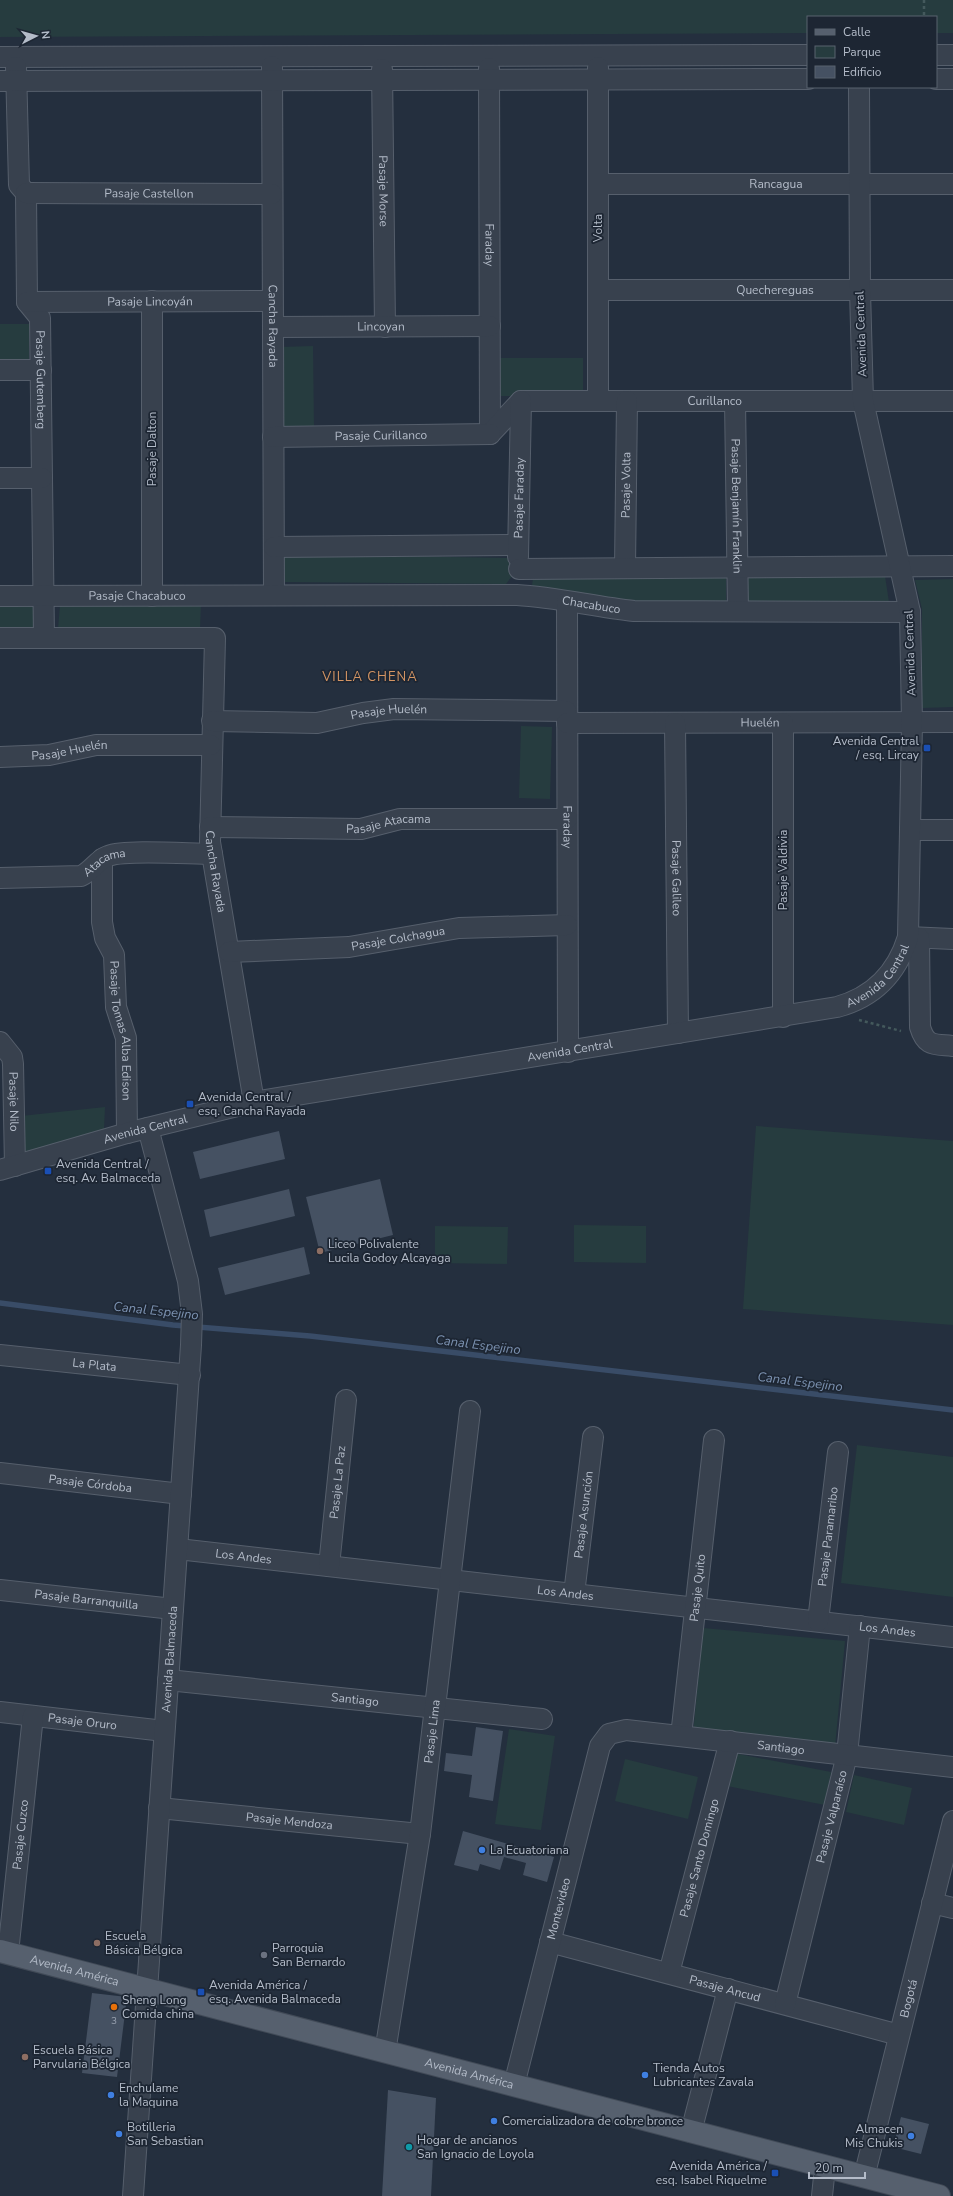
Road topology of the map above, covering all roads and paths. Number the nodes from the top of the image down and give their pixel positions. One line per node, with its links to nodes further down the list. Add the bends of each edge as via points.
1 (924, 0): 2 (path)
2 (924, 16)
3 (807, 55): 9 (street)
4 (937, 55): 5 (street)
5 (953, 55)
6 (272, 56): 7 (street); 10 (street); 14 (street, Cancha Rayada)
7 (382, 56): 8 (street); 16 (street, Pasaje Morse)
8 (489, 56): 9 (street); 17 (street, Faraday)
9 (598, 56): 18 (street, Volta)
10 (8, 57): 15 (street)
11 (953, 78): 13 (street)
12 (807, 79): 18 (street)
13 (937, 79)
14 (272, 80): 15 (street); 16 (street); 24 (street, Cancha Rayada)
15 (8, 81): 23 (street, via 19,186)
16 (382, 81): 17 (street); 32 (street, Pasaje Morse)
17 (489, 81): 18 (street); 31 (street, Faraday)
18 (598, 81): 21 (street, Volta)
19 (858, 88): 20 (street, Avenida Central)
20 (859, 183): 21 (street, Rancagua); 22 (street, Rancagua); 26 (street, Avenida Central)
21 (598, 184): 25 (street, Volta)
22 (953, 184)
23 (26, 193): 24 (street, Pasaje Castellon); 30 (street)
24 (272, 194): 29 (street, Cancha Rayada)
25 (598, 290): 26 (street, Quechereguas); 37 (street, Volta)
26 (860, 290): 27 (street, Quechereguas); 40 (street, Avenida Central)
27 (953, 290)
28 (152, 301): 29 (street, Pasaje Lincoyán); 30 (street, Pasaje Lincoyán); 57 (street, Pasaje Dalton)
29 (272, 301): 33 (street, Cancha Rayada)
30 (27, 302): 35 (street, Pasaje Gutemberg, via 40,318)
31 (490, 326): 32 (street, Lincoyan); 42 (street, Faraday)
32 (385, 327): 33 (street, Lincoyan)
33 (272, 328): 43 (street, Cancha Rayada)
34 (0, 370): 35 (street)
35 (41, 370): 45 (street, Pasaje Gutemberg)
36 (521, 401): 37 (street, Curillanco); 42 (street); 46 (street, Pasaje Faraday)
37 (598, 401): 38 (street, Curillanco)
38 (627, 401): 39 (street, Curillanco); 50 (street, Pasaje Volta)
39 (735, 401): 40 (street, Curillanco); 51 (street, Pasaje Benjamín Franklin)
40 (863, 401): 41 (street, Curillanco); 49 (street, Avenida Central)
41 (953, 401)
42 (490, 434): 43 (street, Pasaje Curillanco)
43 (273, 437): 47 (street, Cancha Rayada)
44 (0, 478): 45 (street)
45 (42, 478): 56 (street, Pasaje Gutemberg)
46 (517, 545): 47 (street); 52 (street, Pasaje Faraday)
47 (274, 547): 53 (street, Cancha Rayada)
48 (953, 566): 49 (street)
49 (901, 567): 51 (street); 60 (street, Avenida Central)
50 (625, 568): 51 (street); 52 (street)
51 (737, 568): 59 (street, Pasaje Benjamín Franklin)
52 (519, 569): 54 (street, Pasaje Faraday)
53 (274, 595): 54 (street, Chacabuco); 57 (street, Pasaje Chacabuco)
54 (518, 595): 58 (street, Chacabuco, via 548,597)
55 (0, 596): 56 (street, Pasaje Chacabuco)
56 (43, 596): 57 (street, Pasaje Chacabuco); 62 (street, Pasaje Gutemberg)
57 (152, 596)
58 (567, 602): 59 (street, Chacabuco, via 634,611); 63 (street, Faraday)
59 (738, 612): 60 (street, Chacabuco)
60 (910, 612): 66 (street, Avenida Central)
61 (0, 638): 62 (street)
62 (44, 638): 64 (street, Cancha Rayada, via 215,638)
63 (566, 717): 64 (street, Pasaje Huelén, via 394,709 317,723); 68 (street, Huelén); 71 (street, Faraday)
64 (212, 721): 69 (street, Cancha Rayada)
65 (783, 722): 66 (street, Huelén); 68 (street, Huelén); 82 (street, Pasaje Valdivia)
66 (912, 722): 67 (street, Huelén); 73 (street, Avenida Central)
67 (953, 722)
68 (675, 723): 84 (street, Pasaje Galileo)
69 (212, 745): 70 (street, Pasaje Huelén, via 96,745 49,755); 72 (street, Cancha Rayada)
70 (0, 757)
71 (567, 819): 72 (street, Pasaje Atacama, via 400,819 361,829); 78 (street, Faraday)
72 (210, 827): 75 (street, Cancha Rayada)
73 (910, 830): 74 (street); 79 (street, Avenida Central)
74 (953, 830)
75 (212, 854): 76 (street, Atacama, via 121,853); 81 (street, Cancha Rayada)
76 (102, 859): 77 (street, Atacama, via 88,873 81,876); 91 (street, Pasaje Tomas Alba Edison, via 102,922 114,955 116,1007 126,1038)
77 (0, 878)
78 (567, 925): 81 (street, Pasaje Colchagua, via 459,928 349,947); 88 (street, Faraday)
79 (913, 937): 80 (street); 82 (street, Avenida Central, via 893,971 866,996 837,1007); 85 (street)
80 (953, 939)
81 (229, 952): 89 (street, Cancha Rayada)
82 (783, 1017): 84 (street, Avenida Central)
83 (855, 1019): 85 (path)
84 (678, 1033): 88 (street, Avenida Central)
85 (923, 1037): 86 (street, via 927,1042)
86 (953, 1046)
87 (3, 1049): 92 (street, Pasaje Nilo, via 12,1057 13,1064)
88 (568, 1052): 89 (street, Avenida Central)
89 (254, 1102): 90 (street, Avenida Central)
90 (148, 1128): 91 (street, Avenida Central); 94 (street, Avenida Balmaceda, via 188,1281 192,1314)
91 (127, 1133): 92 (street, Avenida Central)
92 (7, 1168)
93 (0, 1355): 94 (street, La Plata)
94 (190, 1375): 101 (street, Avenida Balmaceda)
95 (346, 1400): 103 (street, Pasaje La Paz)
96 (470, 1411): 104 (street, Pasaje Lima)
97 (593, 1436): 106 (street, Pasaje Asunción)
98 (714, 1440): 107 (street, Pasaje Quito)
99 (838, 1452): 109 (street, Pasaje Paramaribo)
100 (0, 1473): 101 (street, Pasaje Córdoba)
101 (182, 1494): 102 (street, Avenida Balmaceda)
102 (178, 1549): 103 (street, Los Andes); 108 (street, Avenida Balmaceda)
103 (329, 1566): 104 (street, Los Andes)
104 (450, 1580): 106 (street, Los Andes); 113 (street, Pasaje Lima)
105 (0, 1590): 108 (street, Pasaje Barranquilla)
106 (574, 1594): 107 (street, Los Andes)
107 (696, 1608): 109 (street, Los Andes); 119 (street, Pasaje Quito)
108 (173, 1609): 112 (street, Avenida Balmaceda)
109 (818, 1621): 110 (street, Los Andes)
110 (860, 1626): 111 (street, Los Andes); 121 (street, Pasaje Valparaíso)
111 (953, 1636)
112 (168, 1680): 113 (street, Santiago); 117 (street, Avenida Balmaceda)
113 (435, 1708): 116 (street, Santiago); 125 (street, Pasaje Lima)
114 (0, 1712): 115 (street, Pasaje Oruro)
115 (33, 1716): 117 (street, Pasaje Oruro); 129 (street, Pasaje Cuzco)
116 (542, 1718)
117 (164, 1731): 123 (street, Avenida Balmaceda)
118 (609, 1734): 119 (street, Santiago, via 626,1730); 128 (street, Montevideo, via 600,1746)
119 (682, 1736): 120 (street, Santiago)
120 (730, 1742): 121 (street, Santiago); 130 (street, Pasaje Santo Domingo)
121 (847, 1755): 122 (street, Santiago); 133 (street, Pasaje Valparaíso)
122 (953, 1767)
123 (159, 1808): 125 (street, Pasaje Mendoza); 132 (street, Avenida Balmaceda)
124 (953, 1821): 126 (street, Bogotá)
125 (420, 1834): 135 (street, Pasaje Lima)
126 (932, 1903): 127 (street); 134 (street, Bogotá)
127 (953, 1908)
128 (550, 1942): 130 (street, Pasaje Ancud); 136 (street, Montevideo)
129 (4, 1952): 132 (main road, Avenida América)
130 (669, 1974): 131 (street, Pasaje Ancud)
131 (728, 1989): 133 (street, Pasaje Ancud); 137 (street)
132 (147, 1990): 135 (main road, Avenida América); 140 (street, Avenida Balmaceda)
133 (785, 2004): 134 (street, Pasaje Ancud)
134 (899, 2035): 139 (street, Bogotá)
135 (385, 2052): 136 (main road, Avenida América)
136 (514, 2085): 137 (main road, Avenida América)
137 (692, 2132): 138 (main road, Avenida América)
138 (825, 2166): 139 (main road, Avenida América); 141 (street)
139 (864, 2177): 142 (main road, Avenida América)
140 (133, 2196)
141 (822, 2196)
142 (938, 2196)

